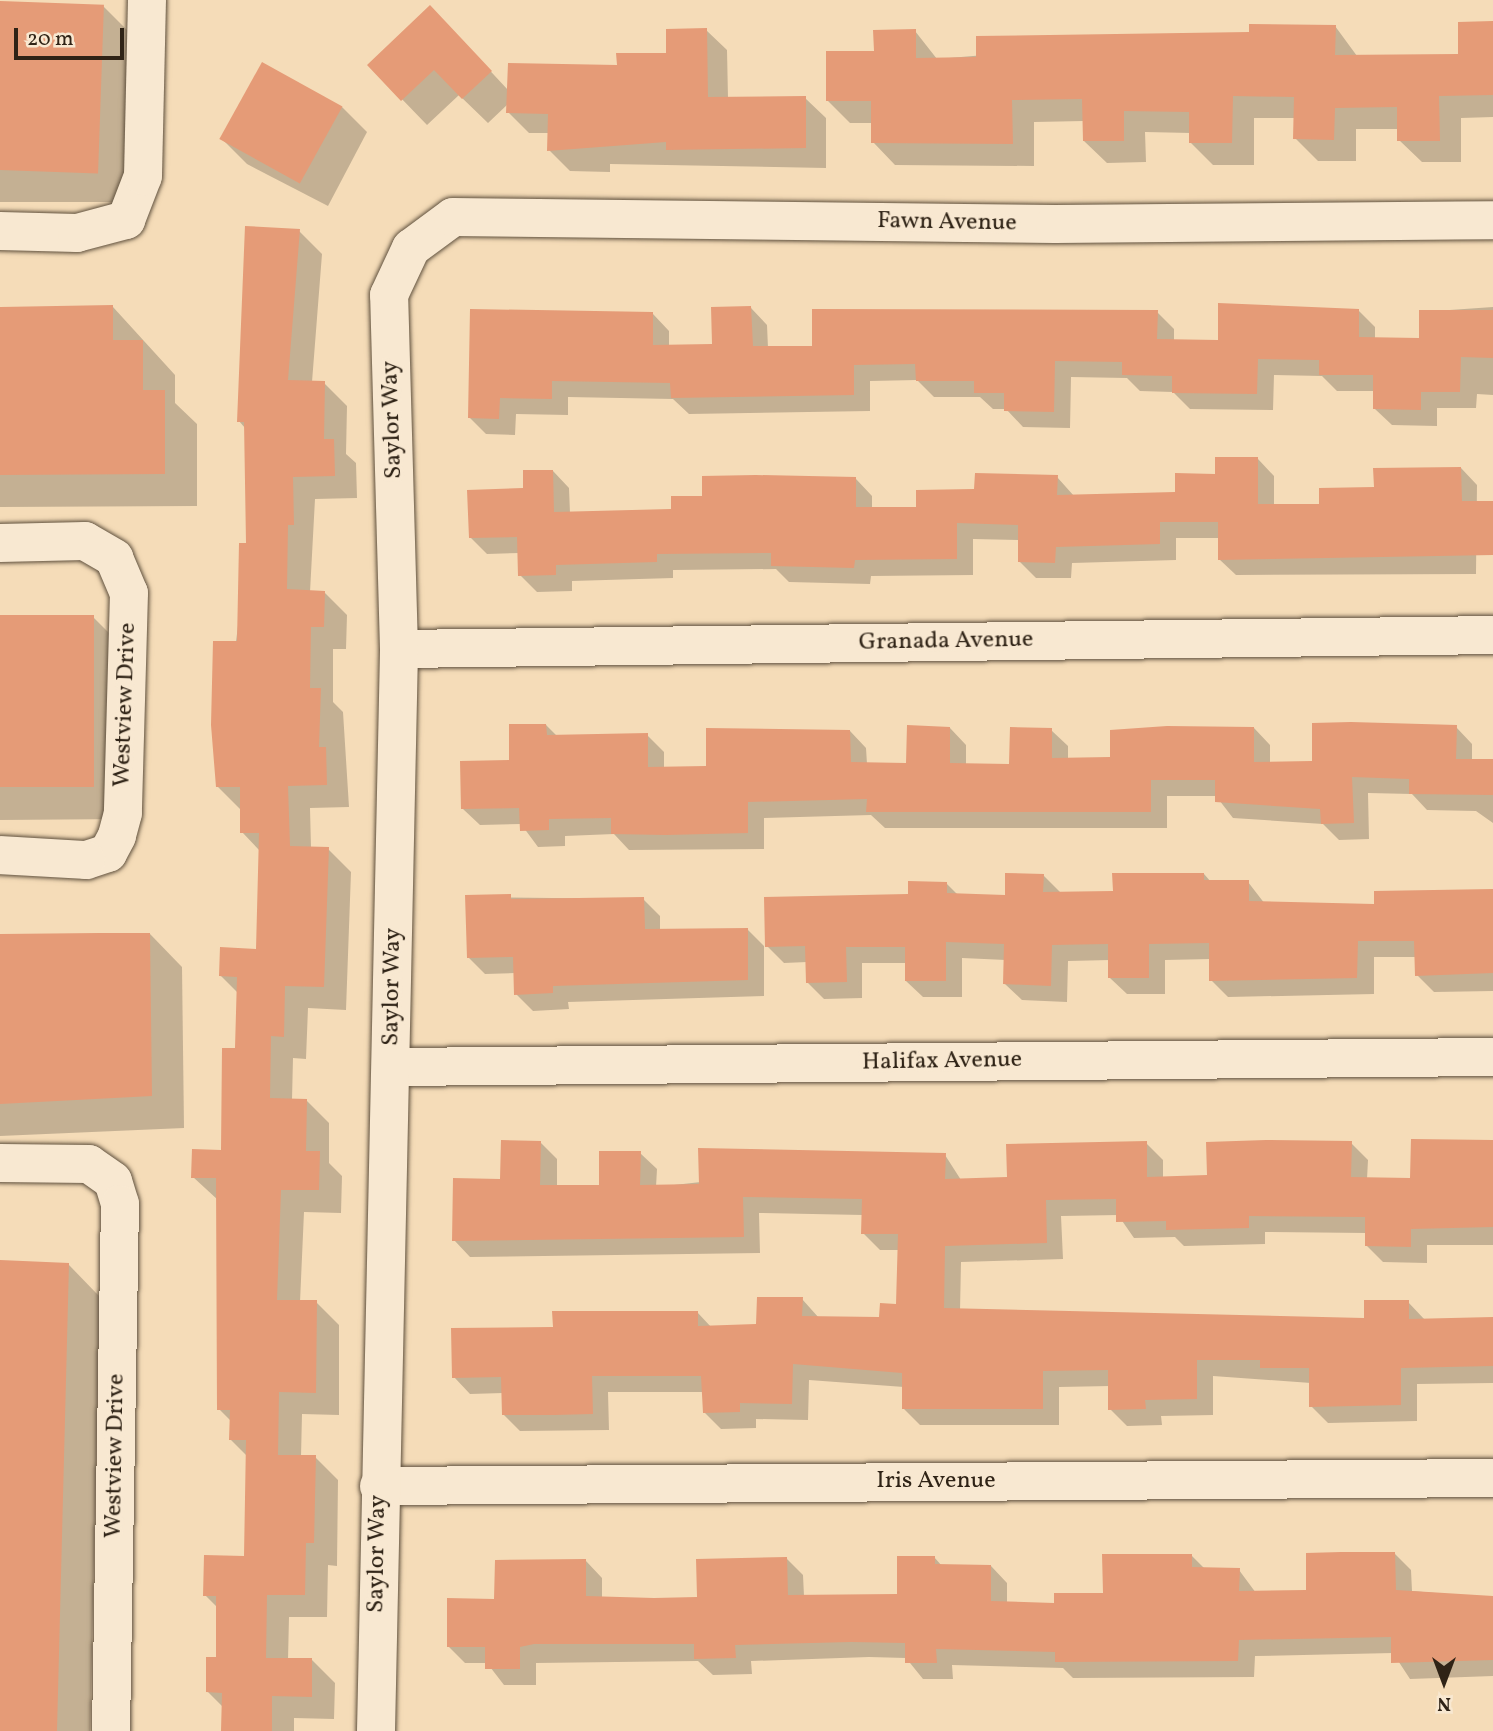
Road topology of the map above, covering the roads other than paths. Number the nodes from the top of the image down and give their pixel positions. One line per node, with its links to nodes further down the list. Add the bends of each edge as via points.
1 (147, 0): 3 (street, via 144,176 126,220 77,233)
2 (1493, 220): 4 (street, Fawn Avenue, via 1055,224 453,217)
3 (0, 231)
4 (411, 248): 7 (street, Saylor Way, via 389,295)
5 (0, 543): 8 (street, Westview Drive, via 85,541 114,558 129,593 123,813 108,853 86,860)
6 (1493, 635): 7 (street, Granada Avenue)
7 (399, 649): 10 (street, Saylor Way)
8 (0, 855)
9 (1493, 1057): 10 (street, Halifax Avenue)
10 (392, 1067): 13 (street, Saylor Way)
11 (0, 1163): 14 (street, Westview Drive, via 89,1164 113,1181 120,1204)
12 (1493, 1478): 13 (street, Iris Avenue)
13 (379, 1486): 15 (street, Saylor Way)
14 (111, 1731)
15 (376, 1731)

